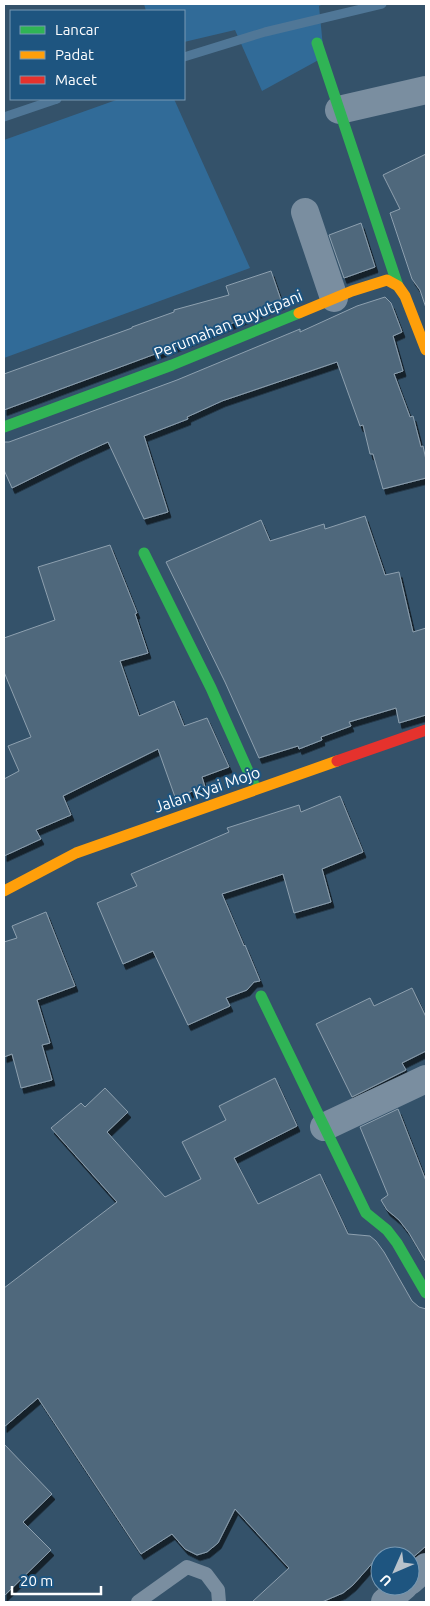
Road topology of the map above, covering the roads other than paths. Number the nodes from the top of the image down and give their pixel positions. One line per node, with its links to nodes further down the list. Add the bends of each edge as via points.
1 (317, 43): 3 (street)
2 (426, 90): 3 (street)
3 (339, 110): 5 (street)
4 (305, 212): 6 (street)
5 (398, 286): 6 (street, Perumahan Buyutpani, via 387,280); 7 (street)
6 (334, 298): 8 (street, Perumahan Buyutpani, via 172,365)
7 (426, 350)
8 (4, 427)
9 (144, 553): 11 (street, via 211,688)
10 (426, 730): 11 (street, Jalan Kyai Mojo)
11 (256, 790): 12 (street, Jalan Kyai Mojo, via 76,853)
12 (4, 891)
13 (261, 996): 15 (street)
14 (426, 1079): 15 (street)
15 (324, 1127): 16 (street, via 366,1213 387,1230)
16 (426, 1292)
17 (138, 1602): 18 (lane, via 187,1567 206,1574 218,1590)
18 (220, 1602)

